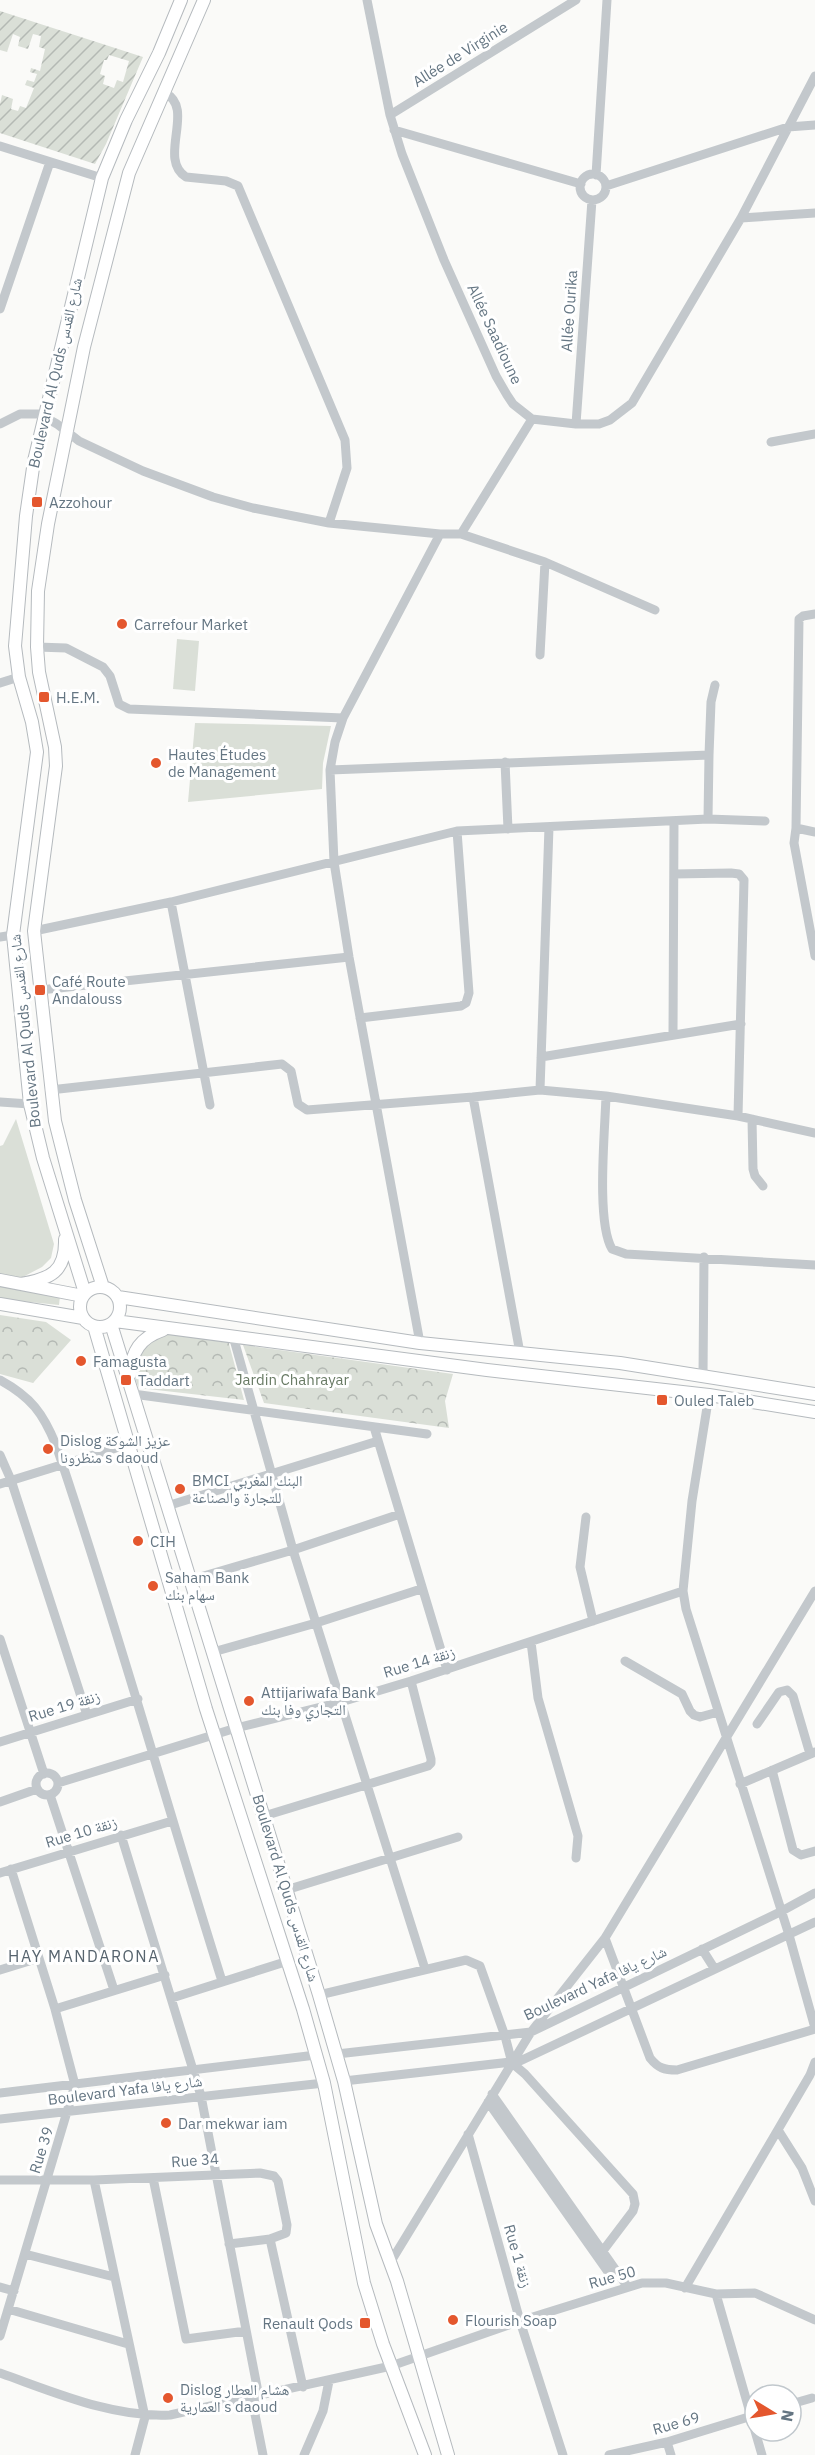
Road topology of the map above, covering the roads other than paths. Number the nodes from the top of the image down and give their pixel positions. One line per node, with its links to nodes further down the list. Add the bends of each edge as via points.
1 (181, 0): 15 (main road, Boulevard Al Quds شارع القدس)
2 (204, 0): 7 (main road, Boulevard Al Quds شارع القدس)
3 (367, 0): 8 (street, Allée Saadioune)
4 (576, 0): 8 (street, Allée de Virginie)
5 (607, 0): 14 (street)
6 (815, 76): 10 (street)
7 (165, 93): 27 (main road, Boulevard Al Quds شارع القدس, via 129,173 84,347); 30 (street, via 177,106 175,158 180,171 191,178 238,186 345,440 347,468)
8 (390, 115): 11 (street, Allée Saadioune)
9 (815, 124): 10 (street)
10 (788, 127): 17 (street); 20 (street)
11 (394, 130): 16 (street); 24 (street, Allée Saadioune, via 422,208 496,376 513,404)
12 (0, 146): 13 (street)
13 (50, 162): 15 (street); 21 (street)
14 (596, 175): 16 (street, via 586,177); 17 (street)
15 (102, 178): 23 (main road, Boulevard Al Quds شارع القدس)
16 (581, 184): 18 (street, via 584,196)
17 (606, 186): 18 (street, via 603,196)
18 (592, 200): 26 (street, Allée Ourika)
19 (815, 213): 20 (street)
20 (741, 218): 26 (street, via 632,403 610,420)
21 (5, 278): 22 (street)
22 (1, 303)
23 (43, 416): 25 (street, via 20,414); 27 (street); 38 (main road, Boulevard Al Quds شارع القدس, via 19,585 15,646)
24 (532, 419): 26 (street); 32 (street)
25 (0, 424)
26 (576, 424)
27 (67, 432): 30 (street, via 114,458 202,493); 36 (main road, Boulevard Al Quds شارع القدس, via 38,591)
28 (815, 434): 29 (street)
29 (771, 442)
30 (329, 523): 31 (street)
31 (440, 534): 32 (street); 41 (street)
32 (461, 534): 33 (street)
33 (545, 562): 34 (street); 37 (street)
34 (655, 610)
35 (815, 614): 49 (street, via 799,619)
36 (37, 647): 41 (street, via 66,648 102,667 110,675 119,704 129,709); 56 (main road, Boulevard Al Quds شارع القدس, via 56,766)
37 (540, 655)
38 (19, 678): 39 (street); 57 (main road, Boulevard Al Quds شارع القدس, via 37,752)
39 (0, 683)
40 (715, 686): 42 (street)
41 (343, 718): 44 (street)
42 (710, 755): 43 (street); 45 (street)
43 (504, 762): 44 (street); 50 (street)
44 (330, 770): 53 (street)
45 (708, 819): 46 (street); 47 (street)
46 (765, 821)
47 (674, 822): 48 (street); 54 (street)
48 (549, 827): 50 (street); 66 (street)
49 (796, 828): 52 (street); 59 (street, via 794,843)
50 (508, 829): 51 (street)
51 (457, 831): 53 (street); 63 (street, via 468,999 461,1006)
52 (815, 832)
53 (334, 862): 55 (street); 60 (street)
54 (674, 874): 64 (street, via 731,873 744,880); 65 (street)
55 (171, 902): 56 (street); 61 (street)
56 (34, 931): 62 (main road, Boulevard Al Quds شارع القدس)
57 (14, 935): 58 (street); 73 (main road, Boulevard Al Quds شارع القدس)
58 (0, 937)
59 (815, 956)
60 (349, 957): 61 (street); 63 (street)
61 (185, 974): 62 (street); 67 (street)
62 (40, 990): 68 (main road, Boulevard Al Quds شارع القدس)
63 (360, 1018): 74 (street)
64 (741, 1024): 65 (street); 76 (street)
65 (673, 1035): 66 (street)
66 (541, 1057): 69 (street)
67 (204, 1072): 68 (street); 74 (street, via 282,1065 291,1071 298,1104 303,1109); 75 (street)
68 (50, 1090): 85 (main road, Boulevard Al Quds شارع القدس, via 63,1156)
69 (540, 1090): 70 (street); 71 (street)
70 (606, 1096): 76 (street); 81 (street, via 604,1228 612,1249 626,1254)
71 (473, 1097): 74 (street); 95 (street)
72 (0, 1102): 73 (street)
73 (30, 1104): 80 (main road, Boulevard Al Quds شارع القدس)
74 (376, 1104): 94 (street)
75 (210, 1105)
76 (738, 1116): 77 (street)
77 (752, 1119): 78 (street); 79 (street, via 753,1169)
78 (815, 1133)
79 (762, 1186)
80 (64, 1223): 84 (main road, via 65,1252 57,1270 40,1281); 86 (main road, Boulevard Al Quds شارع القدس)
81 (704, 1257): 82 (street); 96 (street)
82 (815, 1264)
83 (0, 1280): 84 (main road)
84 (21, 1284): 86 (main road)
85 (103, 1287): 86 (main road); 87 (main road)
86 (84, 1294): 89 (main road, via 80,1307)
87 (118, 1297): 90 (main road, via 120,1307); 94 (main road)
88 (0, 1304): 89 (main road)
89 (83, 1318): 91 (main road)
90 (113, 1322): 91 (main road, via 105,1327); 92 (main road); 97 (main road, Boulevard Al Quds شارع القدس)
91 (94, 1326): 107 (main road, Boulevard Al Quds شارع القدس)
92 (167, 1328): 93 (main road); 97 (main road, via 140,1342 133,1354)
93 (233, 1336): 101 (main road); 102 (street)
94 (420, 1344): 95 (main road)
95 (520, 1353): 96 (main road)
96 (703, 1375): 100 (main road)
97 (129, 1378): 99 (main road, Boulevard Al Quds شارع القدس)
98 (0, 1380): 109 (street, via 39,1410)
99 (134, 1394): 102 (street); 113 (main road, Boulevard Al Quds شارع القدس)
100 (815, 1394)
101 (709, 1395): 103 (main road); 119 (street)
102 (255, 1409): 104 (street); 110 (street)
103 (815, 1412)
104 (374, 1427): 105 (street); 106 (street)
105 (427, 1434)
106 (378, 1441): 110 (street); 114 (street)
107 (129, 1444): 109 (street); 136 (main road, Boulevard Al Quds شارع القدس)
108 (0, 1455): 111 (street)
109 (63, 1464): 111 (street); 129 (street)
110 (273, 1475): 113 (street); 116 (street)
111 (11, 1480): 112 (street); 132 (street)
112 (0, 1484)
113 (167, 1506): 117 (main road, Boulevard Al Quds شارع القدس)
114 (400, 1514): 116 (street); 118 (street)
115 (586, 1517): 121 (street, via 580,1567)
116 (293, 1550): 117 (street); 122 (street)
117 (190, 1580): 125 (main road, Boulevard Al Quds شارع القدس)
118 (421, 1589): 122 (street); 127 (street)
119 (683, 1591): 121 (street, Rue 14 زنقة); 131 (street)
120 (815, 1591): 137 (street)
121 (593, 1621): 124 (street, Rue 14 زنقة)
122 (316, 1623): 125 (street); 130 (street)
123 (0, 1639): 135 (street)
124 (531, 1642): 127 (street, Rue 14 زنقة); 155 (street, via 538,1698 578,1836)
125 (213, 1652): 134 (main road, Boulevard Al Quds شارع القدس)
126 (625, 1661): 131 (street, via 682,1695 694,1715)
127 (447, 1670): 128 (street, Rue 14 زنقة)
128 (411, 1681): 130 (street, Rue 14 زنقة); 145 (street, via 431,1763)
129 (138, 1700): 132 (street, Rue 19 زنقة); 140 (street)
130 (341, 1702): 134 (street, Rue 14 زنقة); 145 (street)
131 (718, 1712): 137 (street)
132 (87, 1715): 135 (street, Rue 19 زنقة)
133 (757, 1724): 139 (street, via 778,1692 787,1690 793,1696)
134 (236, 1728): 136 (street, Rue 14 زنقة); 149 (main road, Boulevard Al Quds شارع القدس)
135 (29, 1733): 138 (street, Rue 19 زنقة); 142 (street)
136 (215, 1734): 140 (street, Rue 14 زنقة); 167 (main road, Boulevard Al Quds شارع القدس)
137 (726, 1738): 144 (street); 164 (street)
138 (0, 1742)
139 (812, 1753): 141 (street)
140 (152, 1754): 143 (street, Rue 14 زنقة); 150 (street)
141 (772, 1770): 144 (street); 154 (street, via 793,1850 801,1855)
142 (44, 1774): 143 (street, via 53,1775); 146 (street, via 37,1780)
143 (58, 1783): 147 (street)
144 (740, 1784): 161 (street)
145 (366, 1785): 149 (street); 156 (street)
146 (37, 1789): 147 (street, via 44,1795); 148 (street)
147 (50, 1794): 153 (street)
148 (0, 1802)
149 (264, 1816): 159 (main road, Boulevard Al Quds شارع القدس)
150 (172, 1821): 151 (street, Rue 10 زنقة); 172 (street)
151 (121, 1835): 153 (street, Rue 10 زنقة); 171 (street)
152 (458, 1837): 156 (street)
153 (67, 1851): 157 (street, Rue 10 زنقة); 174 (street)
154 (815, 1851)
155 (576, 1858)
156 (391, 1859): 159 (street); 169 (street)
157 (11, 1869): 158 (street, Rue 10 زنقة); 166 (street, Rue 39)
158 (0, 1873)
159 (286, 1890): 175 (main road, Boulevard Al Quds شارع القدس)
160 (815, 1894): 161 (street, Boulevard Yafa شارع يافا)
161 (780, 1912): 163 (street); 165 (street, Boulevard Yafa شارع يافا)
162 (815, 1922): 163 (street)
163 (789, 1935): 168 (street); 179 (street)
164 (605, 1938): 173 (street); 180 (street)
165 (702, 1949): 168 (street); 173 (street, Boulevard Yafa شارع يافا)
166 (39, 1958): 170 (street); 177 (street, Rue 39)
167 (288, 1961): 172 (street); 183 (main road, Boulevard Al Quds شارع القدس)
168 (714, 1968): 178 (street)
169 (425, 1969): 175 (street); 181 (street, via 466,1960 480,1966)
170 (0, 1970)
171 (165, 1975): 174 (street); 176 (street)
172 (222, 1981): 176 (street)
173 (624, 1987): 178 (street); 180 (street, Boulevard Yafa شارع يافا)
174 (114, 1990): 177 (street)
175 (320, 1995): 182 (main road, Boulevard Al Quds شارع القدس)
176 (172, 1998): 186 (street)
177 (55, 2009): 189 (street, Rue 39)
178 (632, 2009): 179 (street, via 650,2058 664,2070 677,2070); 185 (street, via 533,2057)
179 (815, 2029)
180 (531, 2032): 181 (street, Boulevard Yafa شارع يافا); 185 (street)
181 (505, 2036): 182 (street, Boulevard Yafa شارع يافا); 185 (street)
182 (337, 2054): 187 (main road, Boulevard Al Quds شارع القدس)
183 (316, 2055): 186 (street, Boulevard Yafa شارع يافا); 188 (main road, Boulevard Al Quds شارع القدس)
184 (815, 2062): 195 (street)
185 (512, 2063): 187 (street); 192 (street); 205 (street, via 633,2194 633,2211)
186 (194, 2071): 189 (street, Boulevard Yafa شارع يافا); 191 (street)
187 (344, 2081): 207 (main road, Boulevard Al Quds شارع القدس, via 376,2224)
188 (324, 2083): 191 (street, Boulevard Yafa شارع يافا); 221 (main road, Boulevard Al Quds شارع القدس, via 364,2283)
189 (75, 2085): 190 (street, Boulevard Yafa شارع يافا); 193 (street, Rue 39)
190 (0, 2093)
191 (201, 2096): 193 (street, Boulevard Yafa شارع يافا); 197 (street)
192 (490, 2098): 196 (street); 205 (street); 210 (street)
193 (68, 2112): 194 (street, Boulevard Yafa شارع يافا); 201 (street, Rue 39)
194 (0, 2119)
195 (778, 2130): 202 (street, via 802,2168); 211 (street)
196 (468, 2134): 207 (street); 216 (street, Rue 1 زنقة)
197 (215, 2173): 198 (street, Rue 34); 203 (street, Rue 34, via 274,2176 287,2224 284,2235); 204 (street)
198 (153, 2178): 200 (street, Rue 34); 217 (street, via 186,2338)
199 (0, 2180): 201 (street, Rue 34)
200 (94, 2180): 201 (street, Rue 34); 208 (street)
201 (47, 2181): 206 (street, Rue 39)
202 (815, 2201)
203 (270, 2239): 204 (street); 225 (street)
204 (229, 2244): 217 (street)
205 (602, 2253): 210 (street)
206 (25, 2254): 208 (street); 212 (street, Rue 39)
207 (390, 2263): 220 (main road, Boulevard Al Quds شارع القدس)
208 (114, 2277): 219 (street)
209 (0, 2287): 212 (street)
210 (623, 2287): 211 (street, Rue 50, via 654,2282); 216 (street, Rue 50)
211 (685, 2288): 213 (street, Rue 50)
212 (14, 2291): 214 (street, Rue 39)
213 (716, 2294): 215 (street, Rue 50, via 755,2293); 224 (street)
214 (8, 2309): 218 (street, Rue 39); 219 (street)
215 (815, 2320)
216 (520, 2321): 220 (street, Rue 50); 237 (street, Rue 1 زنقة)
217 (246, 2331): 226 (street)
218 (0, 2336)
219 (128, 2344): 229 (street)
220 (419, 2356): 221 (street, Rue 50); 236 (main road, Boulevard Al Quds شارع القدس)
221 (391, 2367): 223 (street, Rue 50); 232 (main road, Boulevard Al Quds شارع القدس)
222 (0, 2373): 229 (street, Rue 50)
223 (329, 2381): 225 (street, Rue 50); 235 (street, via 323,2411)
224 (743, 2383)
225 (303, 2387): 226 (street, Rue 50)
226 (256, 2398): 229 (street, Rue 50); 234 (street)
227 (812, 2398): 228 (street)
228 (803, 2401)
229 (145, 2417): 233 (street)
230 (743, 2419): 231 (street, Rue 69)
231 (667, 2442): 238 (street, Rue 69); 239 (street)
232 (422, 2454)
233 (135, 2455)
234 (263, 2455)
235 (303, 2455)
236 (448, 2455)
237 (563, 2455)
238 (609, 2455)
239 (671, 2455)

